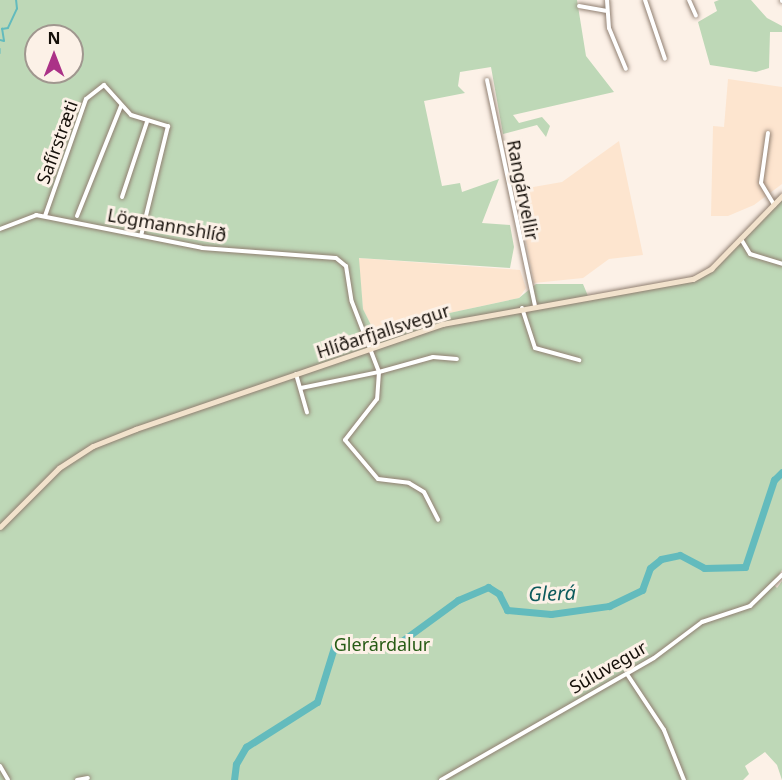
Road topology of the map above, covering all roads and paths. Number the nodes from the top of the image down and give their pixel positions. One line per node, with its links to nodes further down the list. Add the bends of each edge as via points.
1 (607, 0): 5 (street)
2 (645, 0): 7 (street)
3 (688, 0): 6 (street)
4 (579, 6): 5 (street)
5 (606, 11): 8 (street)
6 (696, 16)
7 (665, 59)
8 (626, 69)
9 (487, 80): 22 (street, Rangárvellir)
10 (121, 106): 11 (street); 16 (street, Safírstræti, via 104,85 86,99); 17 (street)
11 (147, 122): 14 (street); 19 (street, via 168,126 169,136 152,183)
12 (768, 133): 15 (street, via 761,183)
13 (782, 196): 15 (main road, Hlíðarfjallsvegur)
14 (122, 197)
15 (774, 205): 20 (main road, Hlíðarfjallsvegur)
16 (45, 216): 18 (street, Lögmannshlíð, via 22,217); 19 (street, Lögmannshlíð)
17 (77, 216)
18 (0, 229)
19 (141, 236): 24 (street, Lögmannshlíð, via 223,251 333,257 346,266 352,302)
20 (741, 239): 21 (street, via 750,254); 22 (main road, Hlíðarfjallsvegur, via 711,269 693,279)
21 (782, 264)
22 (535, 305): 23 (main road, Hlíðarfjallsvegur)
23 (522, 308): 24 (main road, Hlíðarfjallsvegur, via 442,324); 26 (street, via 535,348)
24 (371, 349): 27 (street); 28 (main road, Hlíðarfjallsvegur)
25 (457, 359): 27 (street, via 434,357)
26 (579, 360)
27 (379, 372): 29 (street); 31 (street, via 377,399 345,440 378,479 420,489)
28 (296, 374): 29 (street); 32 (main road, Hlíðarfjallsvegur, via 93,446 49,476)
29 (301, 388): 30 (street)
30 (307, 412)
31 (438, 520)
32 (0, 527)
33 (781, 578): 34 (street, Súluvegur, via 750,606 702,622)
34 (627, 674): 39 (street, Súluvegur); 40 (street, via 664,730)
35 (0, 766): 37 (street)
36 (88, 778): 38 (street)
37 (8, 780)
38 (77, 780)
39 (441, 780)
40 (684, 780)

